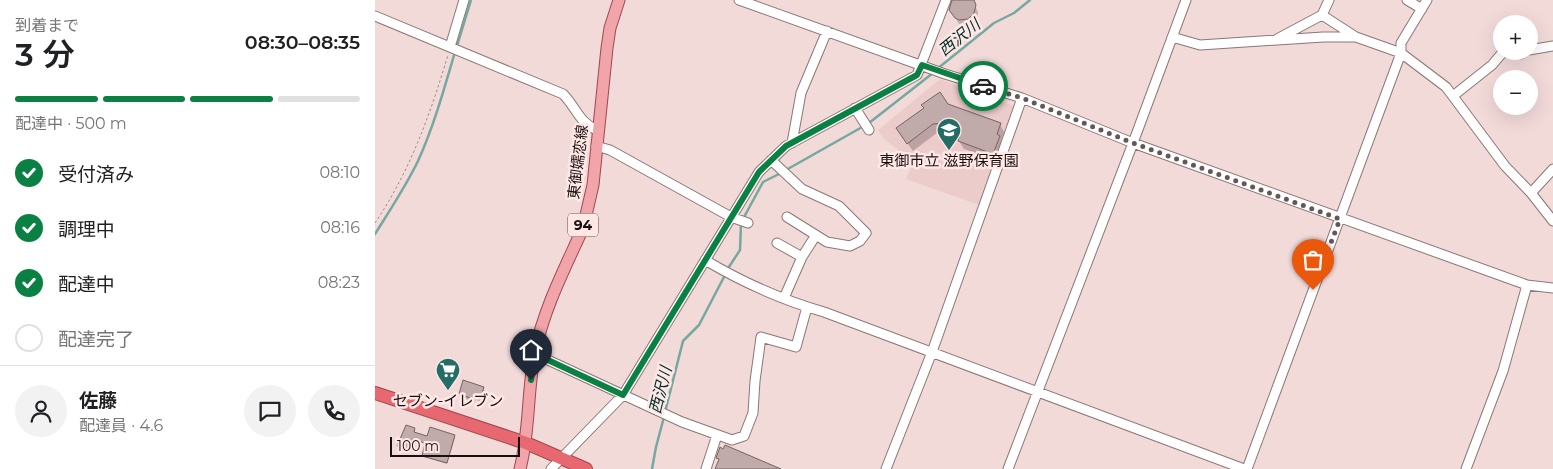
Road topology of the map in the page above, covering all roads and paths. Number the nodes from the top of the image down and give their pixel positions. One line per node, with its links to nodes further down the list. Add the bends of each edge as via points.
1 (464, 0): 17 (street)
2 (619, 0): 25 (main road, 東御嬬恋線 / 94, via 610,28)
3 (739, 0): 12 (street)
4 (946, 0): 21 (street)
5 (1186, 0): 13 (street)
6 (1329, 0): 10 (street)
7 (1407, 0): 9 (street)
8 (1427, 0): 9 (street)
9 (1422, 9): 19 (street, via 1401,42)
10 (1322, 15): 14 (street); 15 (street)
11 (375, 16): 17 (street)
12 (827, 31): 21 (street); 27 (street, via 801,93)
13 (1172, 37): 15 (street, via 1201,45); 28 (street)
14 (1356, 38): 15 (street); 19 (street)
15 (1276, 40)
16 (1553, 46): 18 (street)
17 (450, 47): 25 (street, via 563,94 581,120); 37 (path, via 423,134 405,175)
18 (1538, 49)
19 (1401, 53): 22 (street); 35 (street)
20 (1496, 60): 22 (street)
21 (925, 66): 23 (street); 24 (street, via 917,75)
22 (1453, 96): 32 (street, via 1505,166)
23 (1022, 98): 28 (street); 47 (street)
24 (855, 108): 26 (street); 27 (street)
25 (597, 130): 29 (main road, 東御嬬恋線 / 94)
26 (869, 130)
27 (792, 143): 30 (street)
28 (1133, 143): 35 (street); 49 (street)
29 (596, 146): 34 (street); 48 (main road, 東御嬬恋線 / 94, via 593,185 585,220 548,305)
30 (771, 160): 34 (street, via 759,172); 39 (street, via 802,189 839,206 867,233 850,246 827,242)
31 (1553, 169): 32 (street)
32 (1531, 193): 36 (street)
33 (787, 217): 39 (street)
34 (734, 218): 38 (street); 42 (street)
35 (1340, 219): 43 (street); 61 (street)
36 (1553, 221)
37 (375, 223)
38 (748, 223)
39 (816, 235): 41 (street)
40 (777, 243): 41 (street)
41 (802, 257): 45 (street)
42 (705, 260): 45 (street, via 731,276); 51 (street)
43 (1527, 285): 44 (street); 62 (street, via 1503,371)
44 (1553, 288)
45 (784, 298): 46 (street)
46 (807, 307): 47 (street); 52 (street, via 796,347 761,337 753,413 744,436 732,440)
47 (932, 352): 49 (street); 59 (street)
48 (535, 354): 51 (street); 53 (main road, 東御嬬恋線 / 94)
49 (1038, 392): 60 (street); 61 (street)
50 (375, 393): 53 (highway)
51 (623, 395): 52 (street); 54 (street)
52 (717, 435): 58 (street)
53 (526, 443): 54 (highway); 55 (main road, 東御嬬恋線 / 94)
54 (562, 457): 56 (street); 57 (highway)
55 (520, 469)
56 (551, 469)
57 (587, 469)
58 (706, 469)
59 (887, 469)
60 (1008, 469)
61 (1245, 469)
62 (1466, 469)

